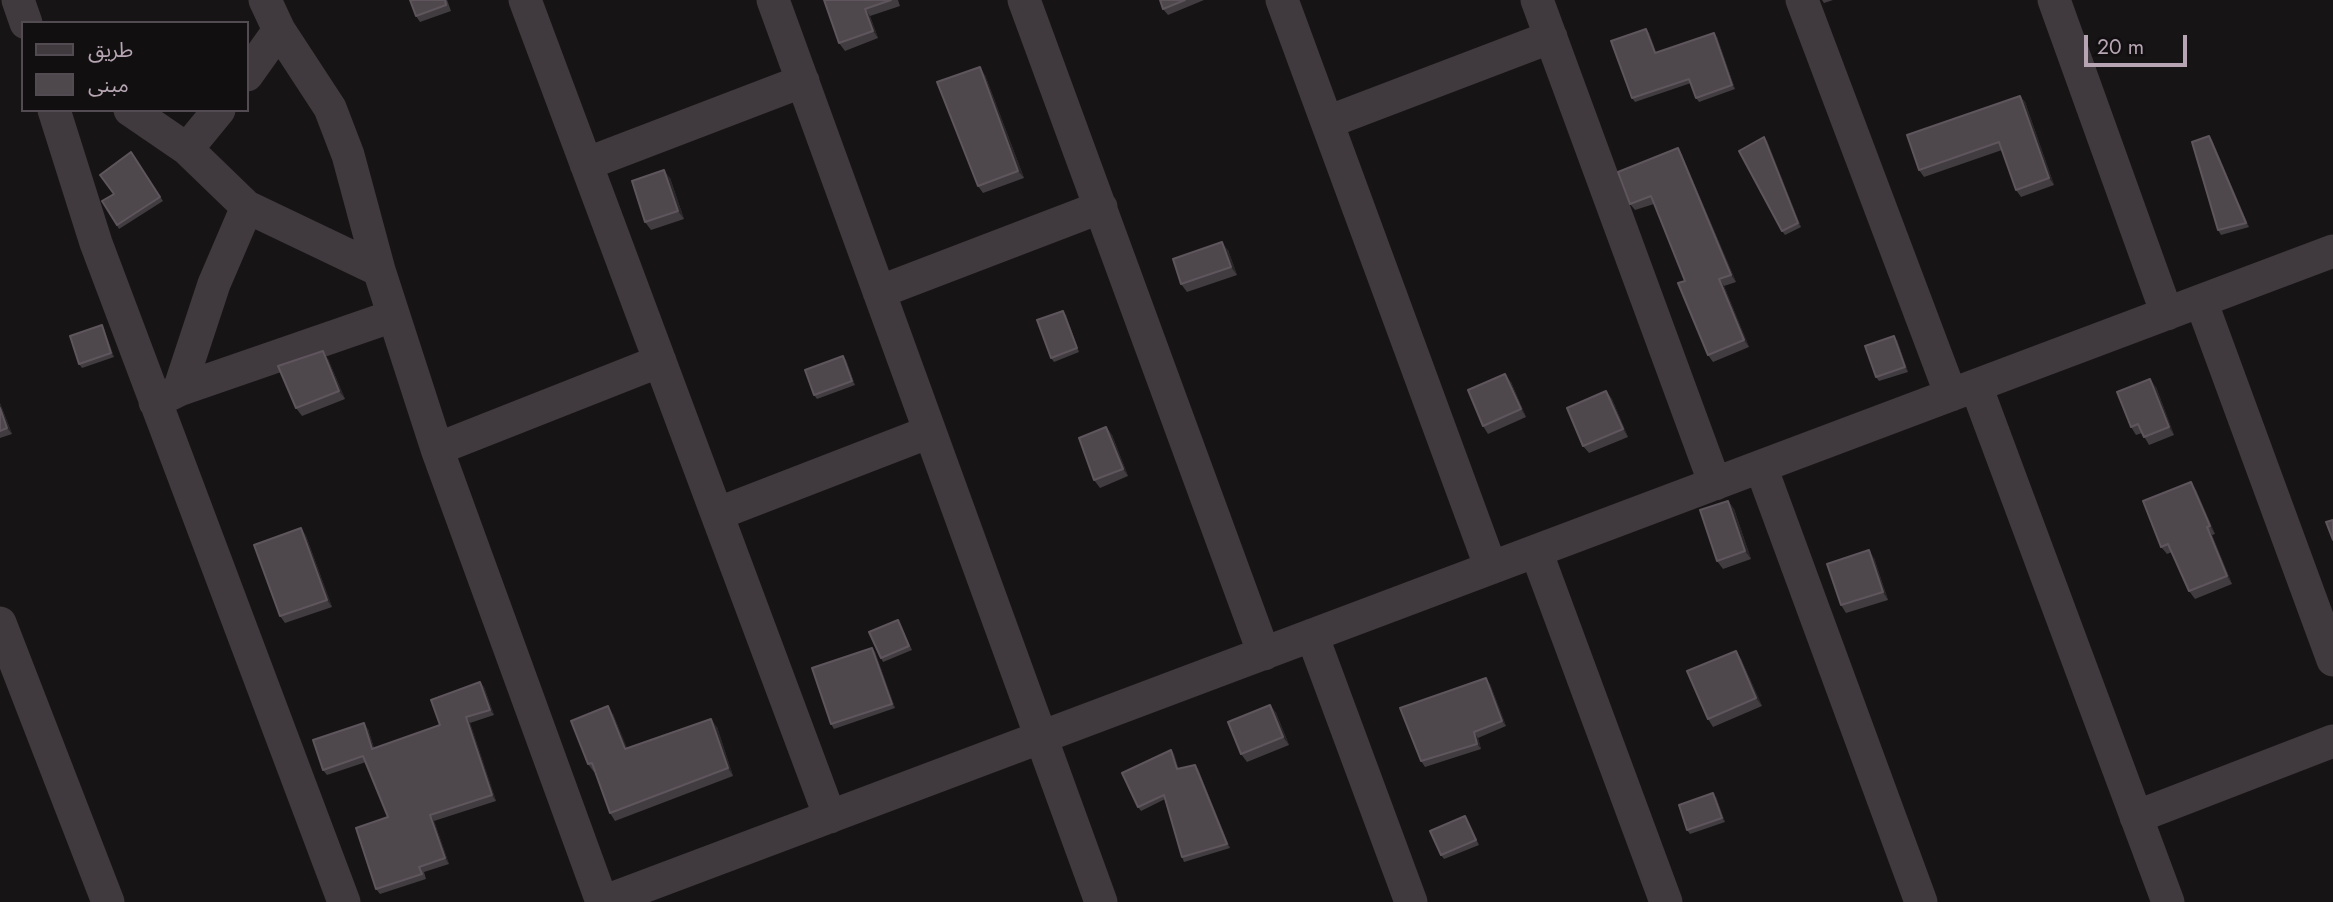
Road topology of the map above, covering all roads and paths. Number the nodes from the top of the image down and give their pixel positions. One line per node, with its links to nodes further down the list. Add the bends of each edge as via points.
1 (16, 0): 10 (street); 11 (street)
2 (265, 0): 12 (street)
3 (524, 0): 21 (street)
4 (774, 0): 15 (street)
5 (1024, 0): 23 (street)
6 (1282, 0): 19 (street)
7 (1537, 0): 13 (street)
8 (1802, 0): 31 (street)
9 (2054, 0): 28 (street)
10 (0, 5)
11 (25, 21)
12 (279, 30): 14 (street); 25 (street, via 330,108 348,155)
13 (1551, 37): 19 (street); 36 (street)
14 (248, 74)
15 (803, 81): 21 (street); 26 (street)
16 (55, 112): 32 (street, via 96,243)
17 (133, 112): 20 (street)
18 (217, 112): 20 (street)
19 (1328, 122): 39 (street)
20 (187, 149): 22 (street)
21 (586, 164): 30 (street)
22 (247, 207): 25 (street); 32 (street)
23 (1101, 207): 26 (street); 42 (street)
24 (2333, 251): 27 (street)
25 (379, 270): 29 (street)
26 (879, 292): 33 (street)
27 (2200, 301): 28 (street); 43 (street)
28 (2167, 313): 31 (street)
29 (393, 316): 32 (street); 34 (street)
30 (660, 361): 34 (street); 37 (street)
31 (1964, 390): 35 (street); 47 (street)
32 (167, 396): 50 (street)
33 (929, 432): 37 (street); 44 (street)
34 (437, 449): 51 (street)
35 (1760, 467): 36 (street); 48 (street)
36 (1715, 484): 38 (street)
37 (717, 514): 46 (street)
38 (1536, 551): 39 (street); 54 (street)
39 (1491, 568): 41 (street)
40 (0, 623): 49 (street)
41 (1312, 635): 42 (street); 53 (street)
42 (1264, 654): 44 (street)
43 (2333, 660)
44 (1040, 738): 46 (street); 52 (street)
45 (2333, 741): 47 (street)
46 (830, 817): 51 (street)
47 (2136, 817): 55 (street)
48 (1910, 899)
49 (108, 902)
50 (344, 902)
51 (602, 902)
52 (1101, 902)
53 (1410, 902)
54 (1666, 902)
55 (2168, 902)

